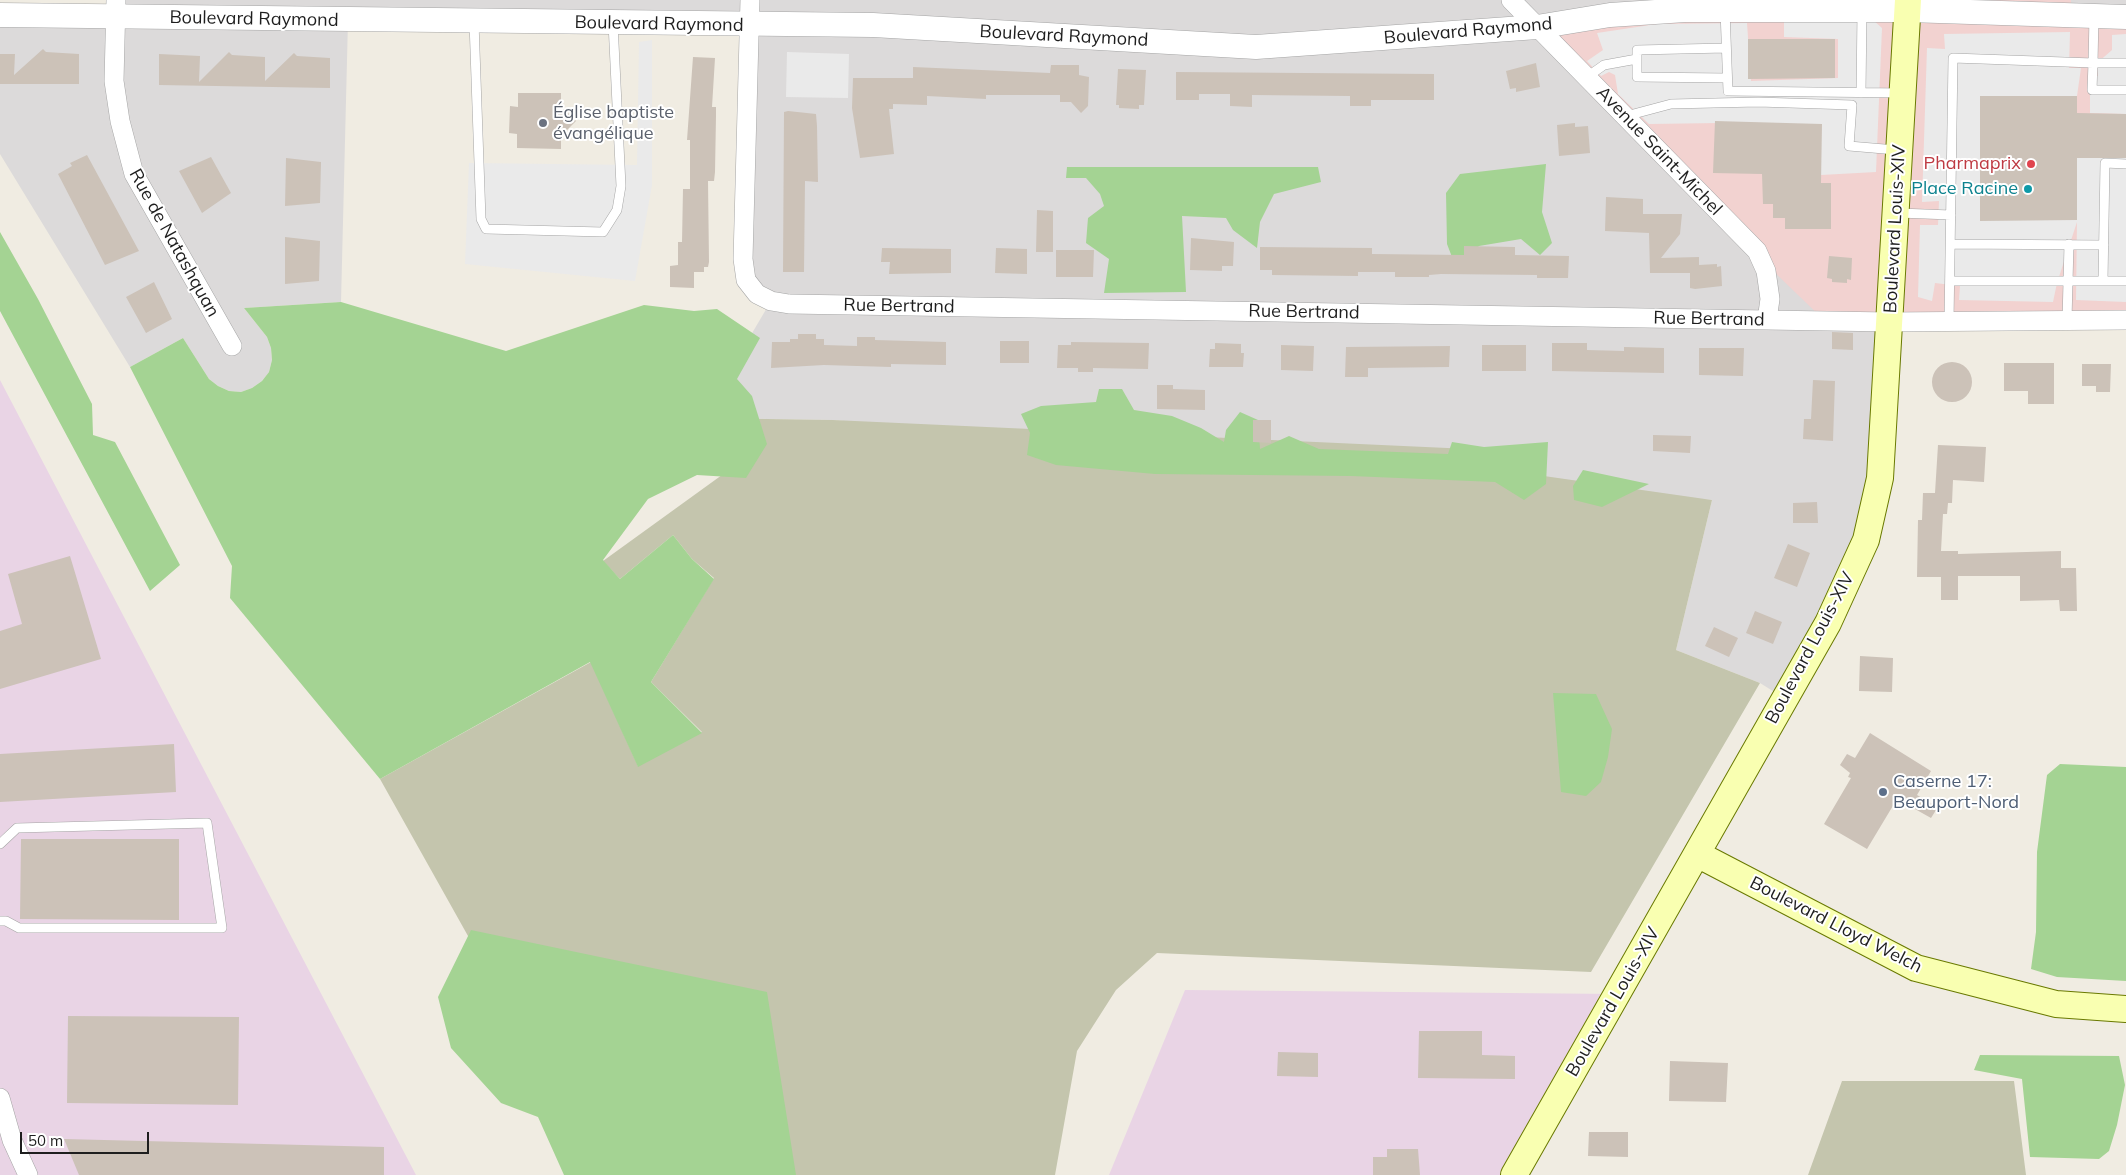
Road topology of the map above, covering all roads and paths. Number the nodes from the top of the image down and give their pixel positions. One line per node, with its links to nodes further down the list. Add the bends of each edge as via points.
1 (750, 0): 12 (street, Rue Bertrand)
2 (1511, 0): 13 (street, Avenue Saint-Michel)
3 (1908, 5): 6 (street, Boulevard Raymond); 8 (street, Boulevard Raymond); 22 (main road, Boulevard Louis-XIV)
4 (116, 9): 7 (street, Boulevard Raymond); 10 (street, Boulevard Raymond); 40 (street, Rue de Natashquan, via 114,81 120,121 134,174)
5 (1725, 10): 6 (street, Boulevard Raymond); 13 (street, Boulevard Raymond, via 1610,15); 14 (lane)
6 (1862, 10): 21 (lane)
7 (0, 16)
8 (2094, 16): 9 (street, Boulevard Raymond); 16 (lane)
9 (2126, 17)
10 (474, 22): 11 (street, Boulevard Raymond); 11 (lane, via 480,219 486,229 603,232 617,210 621,186)
11 (613, 23): 12 (street, Boulevard Raymond)
12 (750, 25): 13 (street, Boulevard Raymond, via 873,25 1256,47); 35 (street, Rue Bertrand, via 743,259 746,280 756,294 771,301 789,304)
13 (1537, 26): 18 (street, Avenue Saint-Michel)
14 (1726, 48): 15 (lane, via 1637,50); 19 (lane)
15 (1637, 59): 18 (lane, via 1604,65); 19 (lane, via 1637,77)
16 (2093, 63): 17 (lane); 20 (lane, via 2092,90); 27 (lane, via 1953,58)
17 (2126, 63)
18 (1587, 77): 23 (street, Avenue Saint-Michel)
19 (1727, 78): 21 (lane, via 1728,91)
20 (2126, 90)
21 (1861, 93): 22 (lane)
22 (1903, 93): 24 (main road, Boulevard Louis-XIV)
23 (1626, 116): 24 (lane, via 1671,104 1852,105 1849,146); 35 (street, Avenue Saint-Michel, via 1757,251 1770,299)
24 (1899, 150): 26 (main road, Boulevard Louis-XIV)
25 (2126, 164): 30 (lane, via 2105,163)
26 (1895, 213): 27 (lane); 39 (main road, Boulevard Louis-XIV)
27 (1951, 215): 28 (lane)
28 (1951, 244): 29 (lane); 31 (lane)
29 (2069, 244): 30 (lane); 32 (lane)
30 (2104, 244): 33 (lane)
31 (1950, 281): 32 (lane); 38 (lane)
32 (2068, 281): 33 (lane); 36 (lane)
33 (2103, 281): 34 (lane)
34 (2126, 281)
35 (1767, 320): 39 (street, Rue Bertrand)
36 (2067, 320): 37 (street, Rue Bertrand); 38 (street, Rue Bertrand)
37 (2126, 320)
38 (1949, 321): 39 (street, Rue Bertrand)
39 (1889, 322): 42 (main road, Boulevard Louis-XIV, via 1880,478 1866,540 1828,623)
40 (232, 346)
41 (0, 844): 43 (lane, via 18,828 207,823 222,928 19,928)
42 (1698, 854): 44 (main road, Boulevard Lloyd Welch, via 1916,968 2056,1004); 47 (main road, Boulevard Louis-XIV)
43 (0, 921)
44 (2126, 1009)
45 (0, 1098): 46 (street, via 12,1140)
46 (28, 1175)
47 (1514, 1175)

